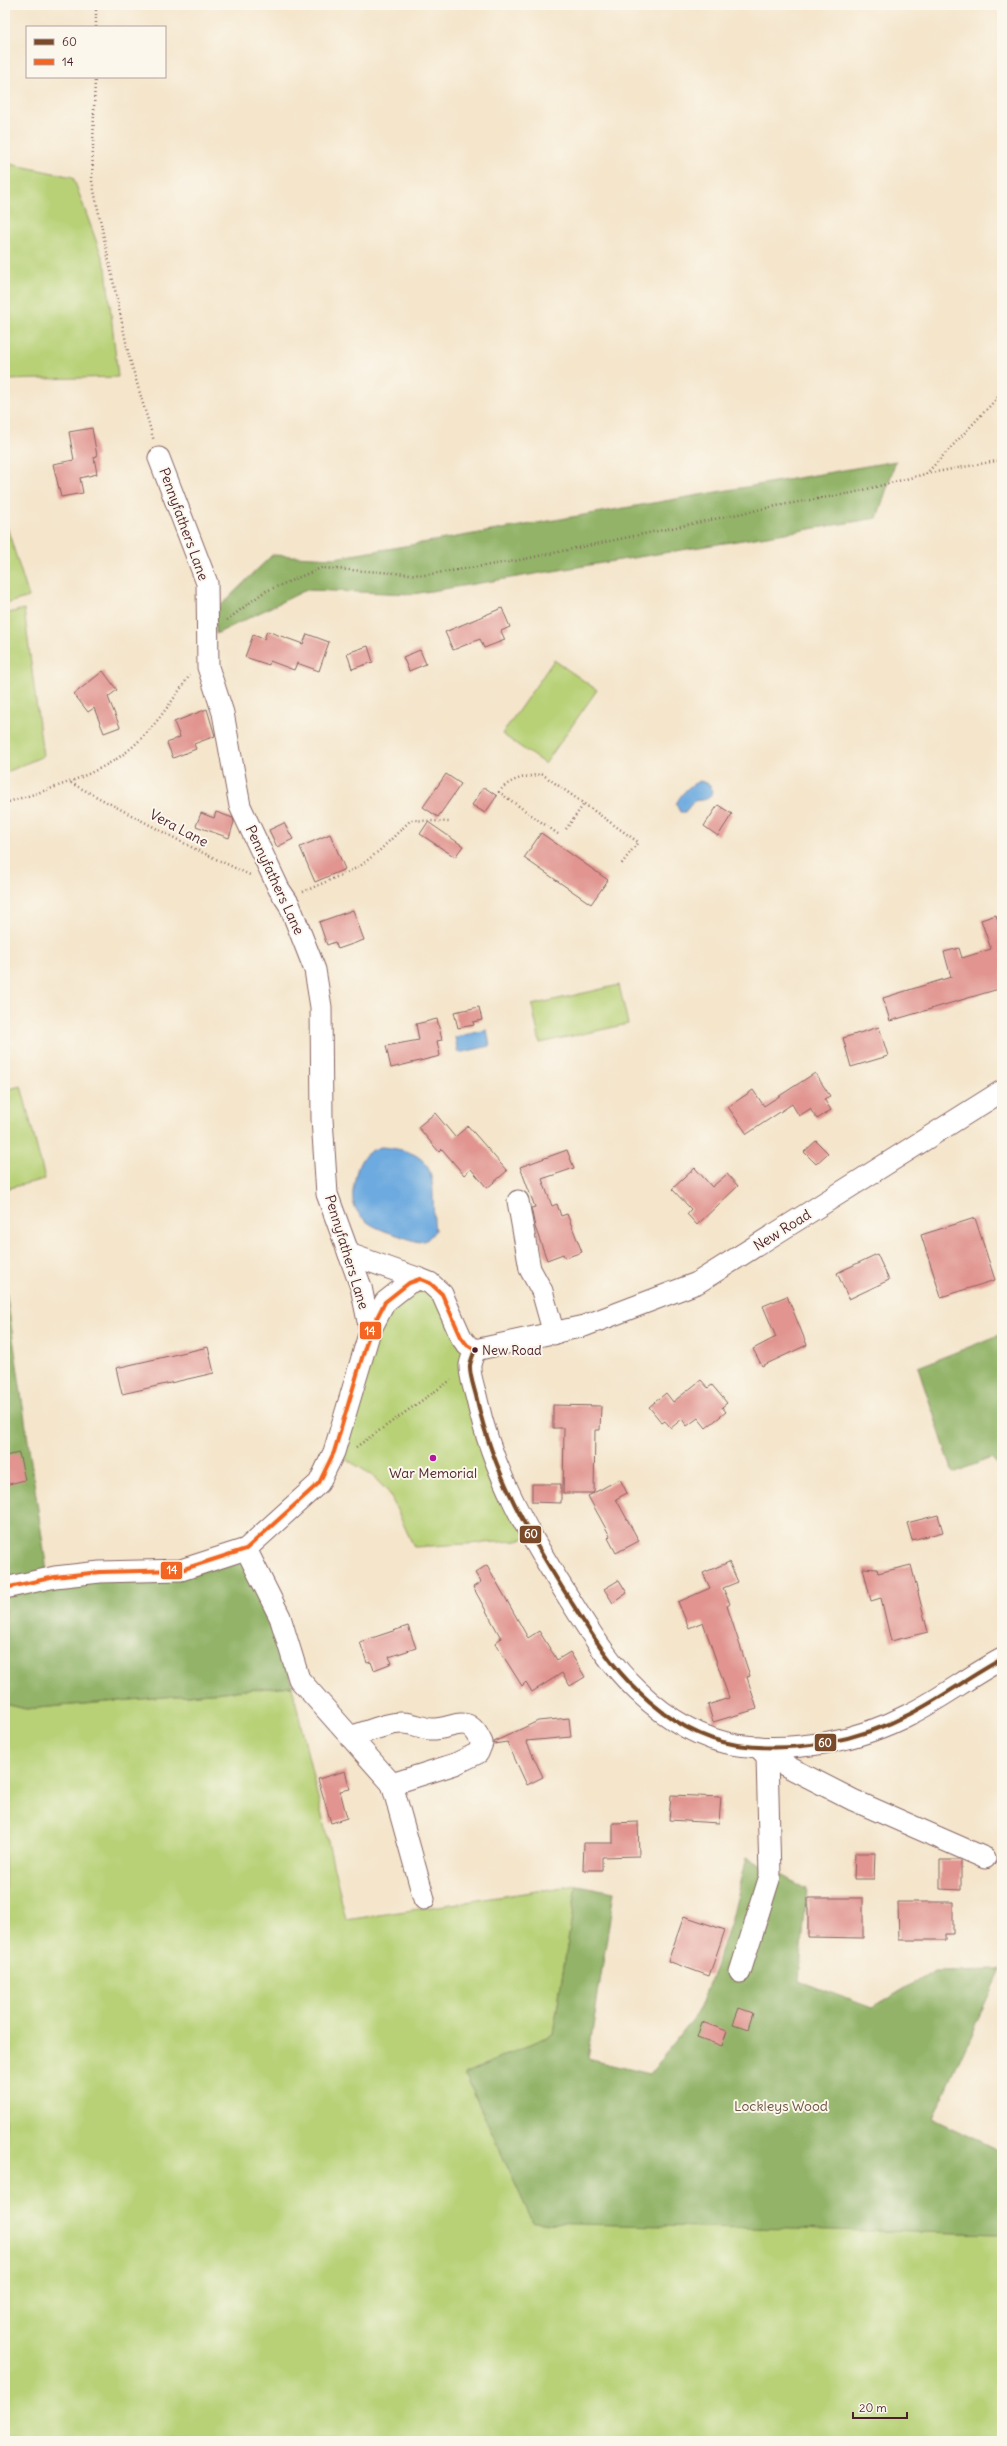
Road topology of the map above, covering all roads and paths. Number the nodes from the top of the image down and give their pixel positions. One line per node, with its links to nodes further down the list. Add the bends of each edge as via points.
1 (96, 5): 2 (path)
2 (96, 26)
3 (95, 78): 5 (path, via 92,181 129,356)
4 (1002, 392): 7 (path)
5 (159, 458): 8 (street, Pennyfathers Lane, via 207,583)
6 (1002, 460): 7 (path)
7 (926, 474): 8 (path, via 852,493 782,505 523,560 424,575 321,568 264,592)
8 (207, 634): 17 (street, Pennyfathers Lane, via 208,667 223,713 240,806)
9 (193, 670): 10 (path, via 154,723 119,757)
10 (71, 783): 11 (path); 17 (path, Vera Lane)
11 (5, 803)
12 (584, 804): 14 (path); 15 (path, via 542,774 512,780 499,792); 16 (path, via 638,842)
13 (449, 822): 17 (path, via 411,820 359,867)
14 (566, 829)
15 (558, 834)
16 (620, 866)
17 (283, 894): 20 (street, Pennyfathers Lane, via 315,970 321,1007 322,1118 327,1194)
18 (1002, 1090): 23 (street, New Road, via 697,1283 584,1326)
19 (518, 1201): 23 (street, via 530,1269 542,1291)
20 (349, 1254): 21 (street); 22 (street, Pennyfathers Lane, via 361,1287)
21 (420, 1279): 22 (street, via 385,1302); 24 (street, via 430,1283 442,1294)
22 (370, 1331): 26 (street, via 334,1452 319,1483)
23 (554, 1334): 24 (street, New Road)
24 (472, 1358): 25 (path); 30 (street, via 491,1453 530,1535 610,1660 638,1691 665,1715 689,1730 713,1741)
25 (353, 1448)
26 (246, 1549): 27 (street, via 181,1570 100,1572 55,1577); 29 (street, via 280,1617 299,1680)
27 (5, 1588)
28 (1002, 1659): 30 (street, via 911,1714 874,1731 796,1747)
29 (350, 1737): 31 (street); 31 (street, via 402,1723 431,1729 466,1724 477,1733 482,1743 478,1753 455,1764)
30 (762, 1751): 32 (street, via 853,1800); 34 (street, via 770,1876)
31 (392, 1784): 33 (street)
32 (985, 1858)
33 (424, 1899)
34 (740, 1972)

